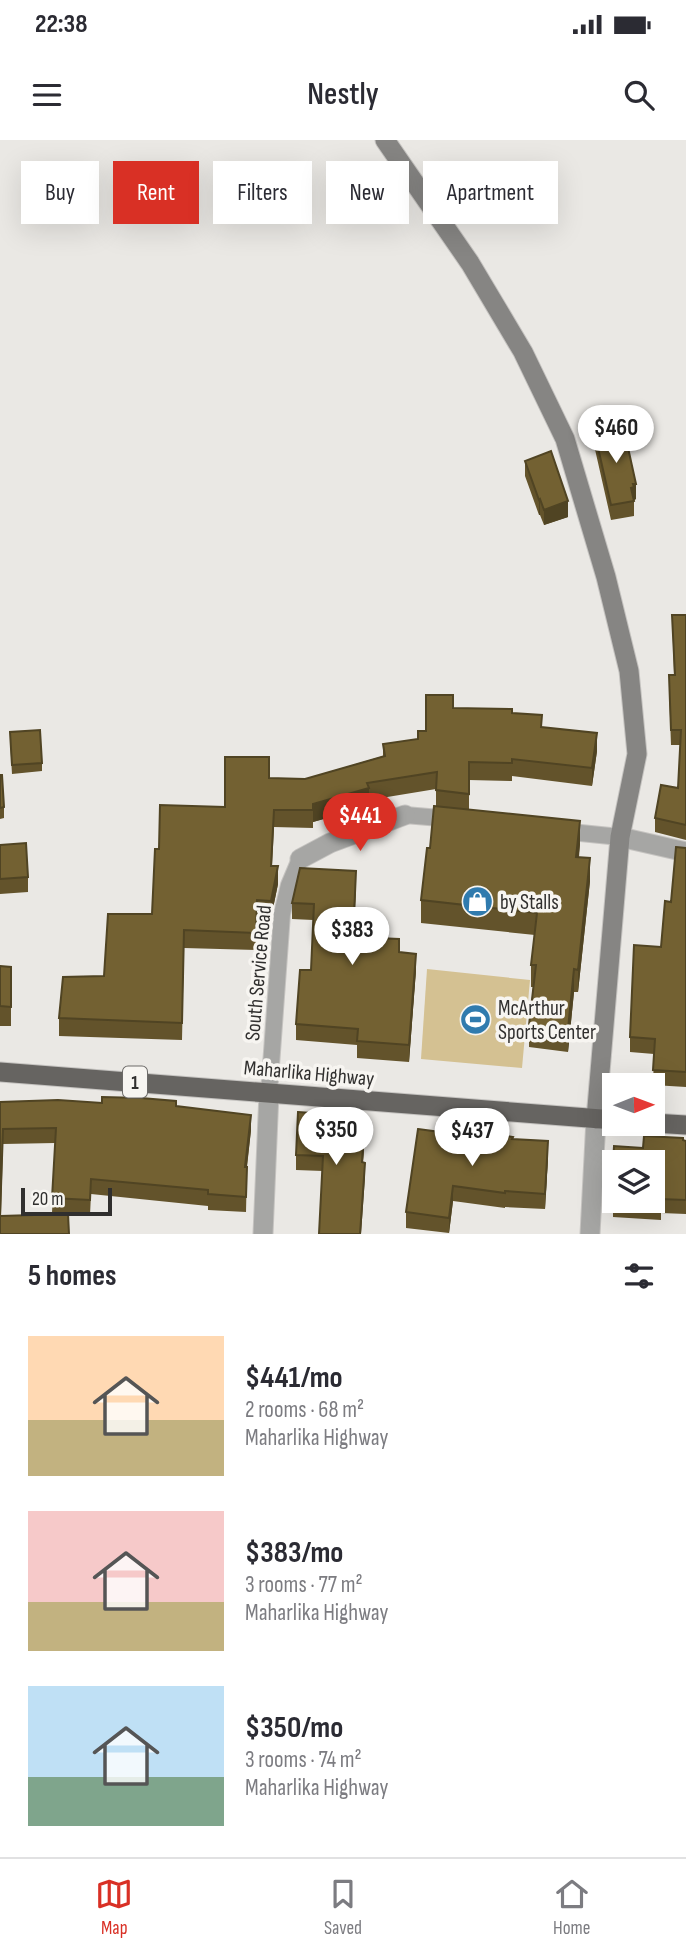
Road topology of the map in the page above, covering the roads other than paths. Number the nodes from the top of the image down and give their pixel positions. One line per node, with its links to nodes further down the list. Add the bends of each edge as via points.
1 (385, 140): 5 (main road, via 523,352 565,439 629,671 637,754)
2 (405, 814): 3 (lane); 7 (street)
3 (472, 822)
4 (540, 829): 5 (lane)
5 (620, 837): 6 (street); 9 (main road)
6 (686, 852)
7 (300, 859): 10 (lane, South Service Road, via 282,914)
8 (0, 1072): 10 (highway, Maharlika Highway / 1)
9 (607, 1073)
10 (269, 1093): 11 (highway, Maharlika Highway / 1); 15 (street)
11 (602, 1120)
12 (665, 1124): 13 (highway)
13 (686, 1125)
14 (603, 1136): 16 (street)
15 (263, 1234)
16 (590, 1234)

